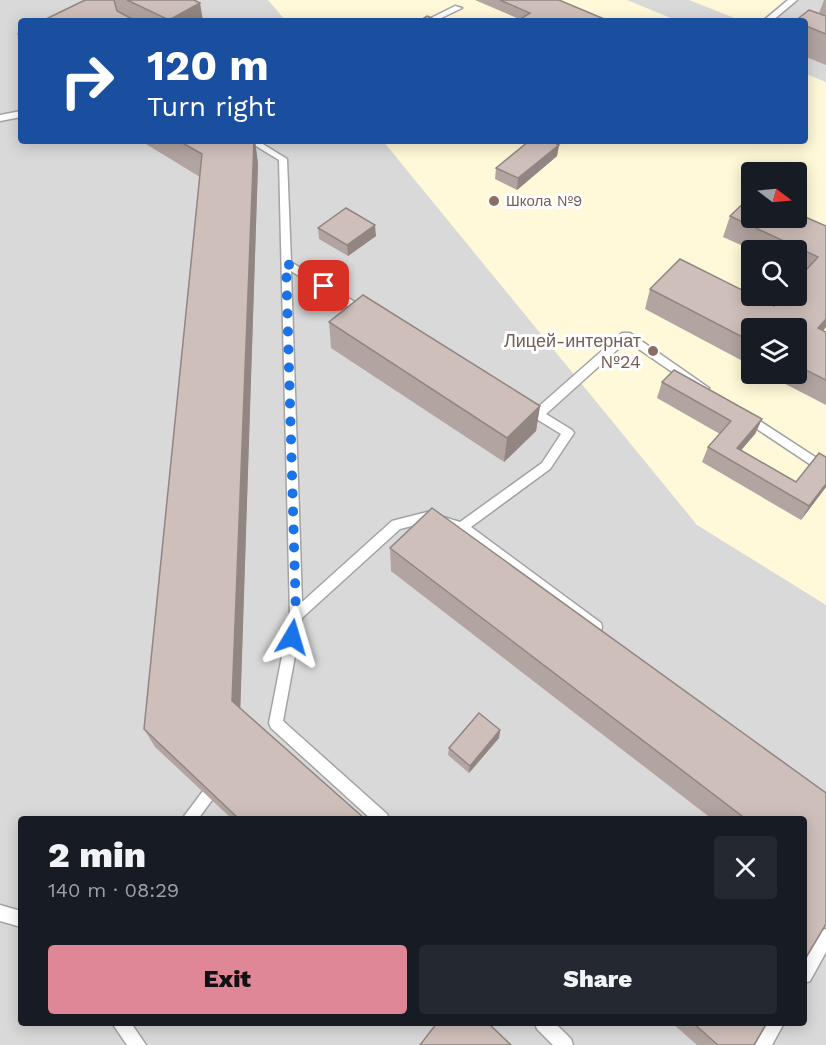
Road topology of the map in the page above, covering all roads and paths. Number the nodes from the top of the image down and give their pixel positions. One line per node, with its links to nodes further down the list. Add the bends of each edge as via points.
1 (793, 0): 4 (lane)
2 (458, 8): 3 (lane)
3 (436, 18)
4 (770, 18)
5 (18, 115): 6 (lane)
6 (0, 118)
7 (257, 144): 8 (lane, via 283,159)
8 (286, 263): 9 (lane); 16 (lane)
9 (376, 318)
10 (712, 393): 13 (lane, via 626,336)
11 (518, 402): 13 (lane)
12 (740, 412): 14 (lane)
13 (538, 414): 15 (lane, via 568,433 546,466)
14 (826, 470)
15 (462, 527): 16 (lane, via 427,517 396,525); 17 (lane)
16 (296, 615): 20 (lane, via 272,727)
17 (612, 639)
18 (208, 796): 19 (lane)
19 (191, 816)
20 (378, 816)
21 (0, 913): 22 (lane)
22 (18, 918)
23 (826, 937): 24 (lane)
24 (807, 970)
25 (122, 1026): 28 (lane)
26 (546, 1026): 29 (lane)
27 (774, 1026): 30 (lane)
28 (138, 1045)
29 (565, 1045)
30 (763, 1045)

